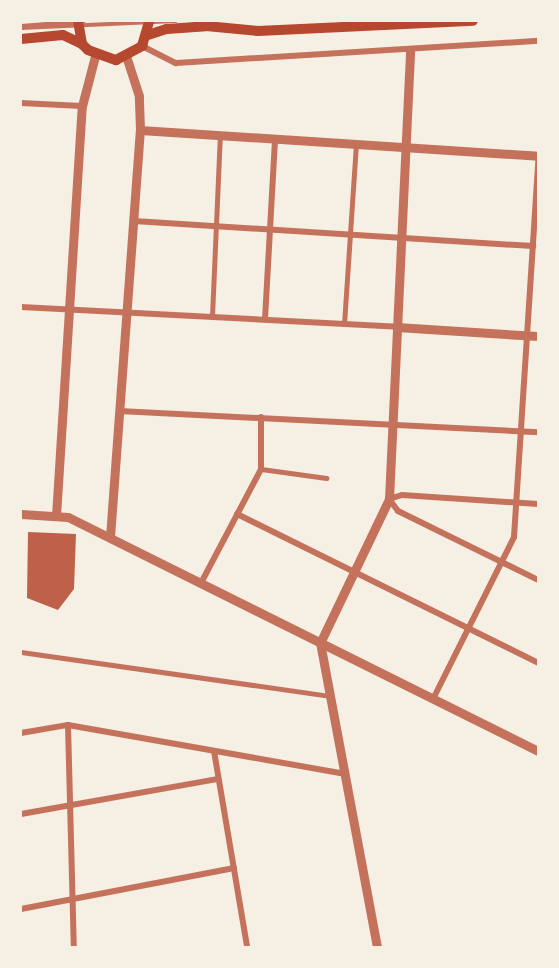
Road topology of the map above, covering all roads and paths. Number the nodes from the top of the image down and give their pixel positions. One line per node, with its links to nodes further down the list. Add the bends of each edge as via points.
1 (176, 21): 4 (lane)
2 (473, 21): 6 (main road, via 258,32 206,26)
3 (80, 22): 4 (lane); 5 (lane); 9 (main road)
4 (149, 22): 6 (main road)
5 (21, 27)
6 (148, 35): 10 (main road)
7 (21, 39): 9 (main road, via 63,34)
8 (538, 41): 11 (street)
9 (82, 44): 12 (main road)
10 (142, 46): 11 (street, via 176,63 356,50); 13 (main road)
11 (411, 50): 20 (street)
12 (95, 56): 13 (main road); 15 (street)
13 (127, 58): 16 (street, via 139,96)
14 (21, 103): 15 (street)
15 (82, 106): 29 (street)
16 (140, 130): 17 (street); 22 (street)
17 (220, 136): 18 (street); 23 (street)
18 (275, 139): 19 (street); 24 (street)
19 (356, 144): 20 (street); 25 (street)
20 (406, 148): 21 (street); 26 (street)
21 (538, 159): 27 (street)
22 (134, 221): 23 (street); 30 (street)
23 (217, 226): 24 (street); 31 (street)
24 (270, 230): 25 (street); 32 (street)
25 (349, 234): 26 (street); 33 (street)
26 (402, 238): 27 (street); 34 (street)
27 (533, 246): 35 (street)
28 (21, 307): 29 (street)
29 (69, 310): 30 (street); 48 (street)
30 (127, 311): 31 (street); 36 (street)
31 (212, 316): 32 (street)
32 (265, 319): 33 (street)
33 (344, 324): 34 (street)
34 (397, 327): 35 (street); 38 (street)
35 (534, 335): 39 (street)
36 (119, 411): 37 (street); 49 (street)
37 (261, 417): 38 (street); 41 (street)
38 (393, 423): 39 (street); 43 (street)
39 (523, 431): 40 (street); 44 (street)
40 (538, 432)
41 (261, 469): 42 (street); 47 (street)
42 (326, 478)
43 (389, 499): 44 (street, via 402,495); 50 (street, via 398,511); 51 (street)
44 (518, 503): 45 (street); 50 (street, via 514,537)
45 (538, 504)
46 (21, 514): 48 (street)
47 (237, 514): 51 (street); 53 (street)
48 (56, 516): 49 (street, via 68,517)
49 (110, 537): 53 (street)
50 (501, 562): 52 (street); 54 (street)
51 (354, 572): 54 (street); 55 (street)
52 (538, 580)
53 (201, 583): 55 (street)
54 (468, 629): 57 (street); 59 (street)
55 (320, 643): 58 (street); 59 (street)
56 (21, 652): 58 (street)
57 (538, 663)
58 (331, 696): 64 (street)
59 (433, 699): 63 (street)
60 (68, 725): 61 (street); 62 (street); 66 (street)
61 (21, 733)
62 (214, 750): 64 (street); 65 (street)
63 (538, 751)
64 (346, 774): 73 (street)
65 (217, 779): 66 (street); 68 (street)
66 (72, 805): 67 (street); 69 (street)
67 (21, 814)
68 (234, 868): 69 (street); 72 (street)
69 (74, 899): 70 (street); 71 (street)
70 (21, 909)
71 (74, 947)
72 (247, 947)
73 (377, 947)

